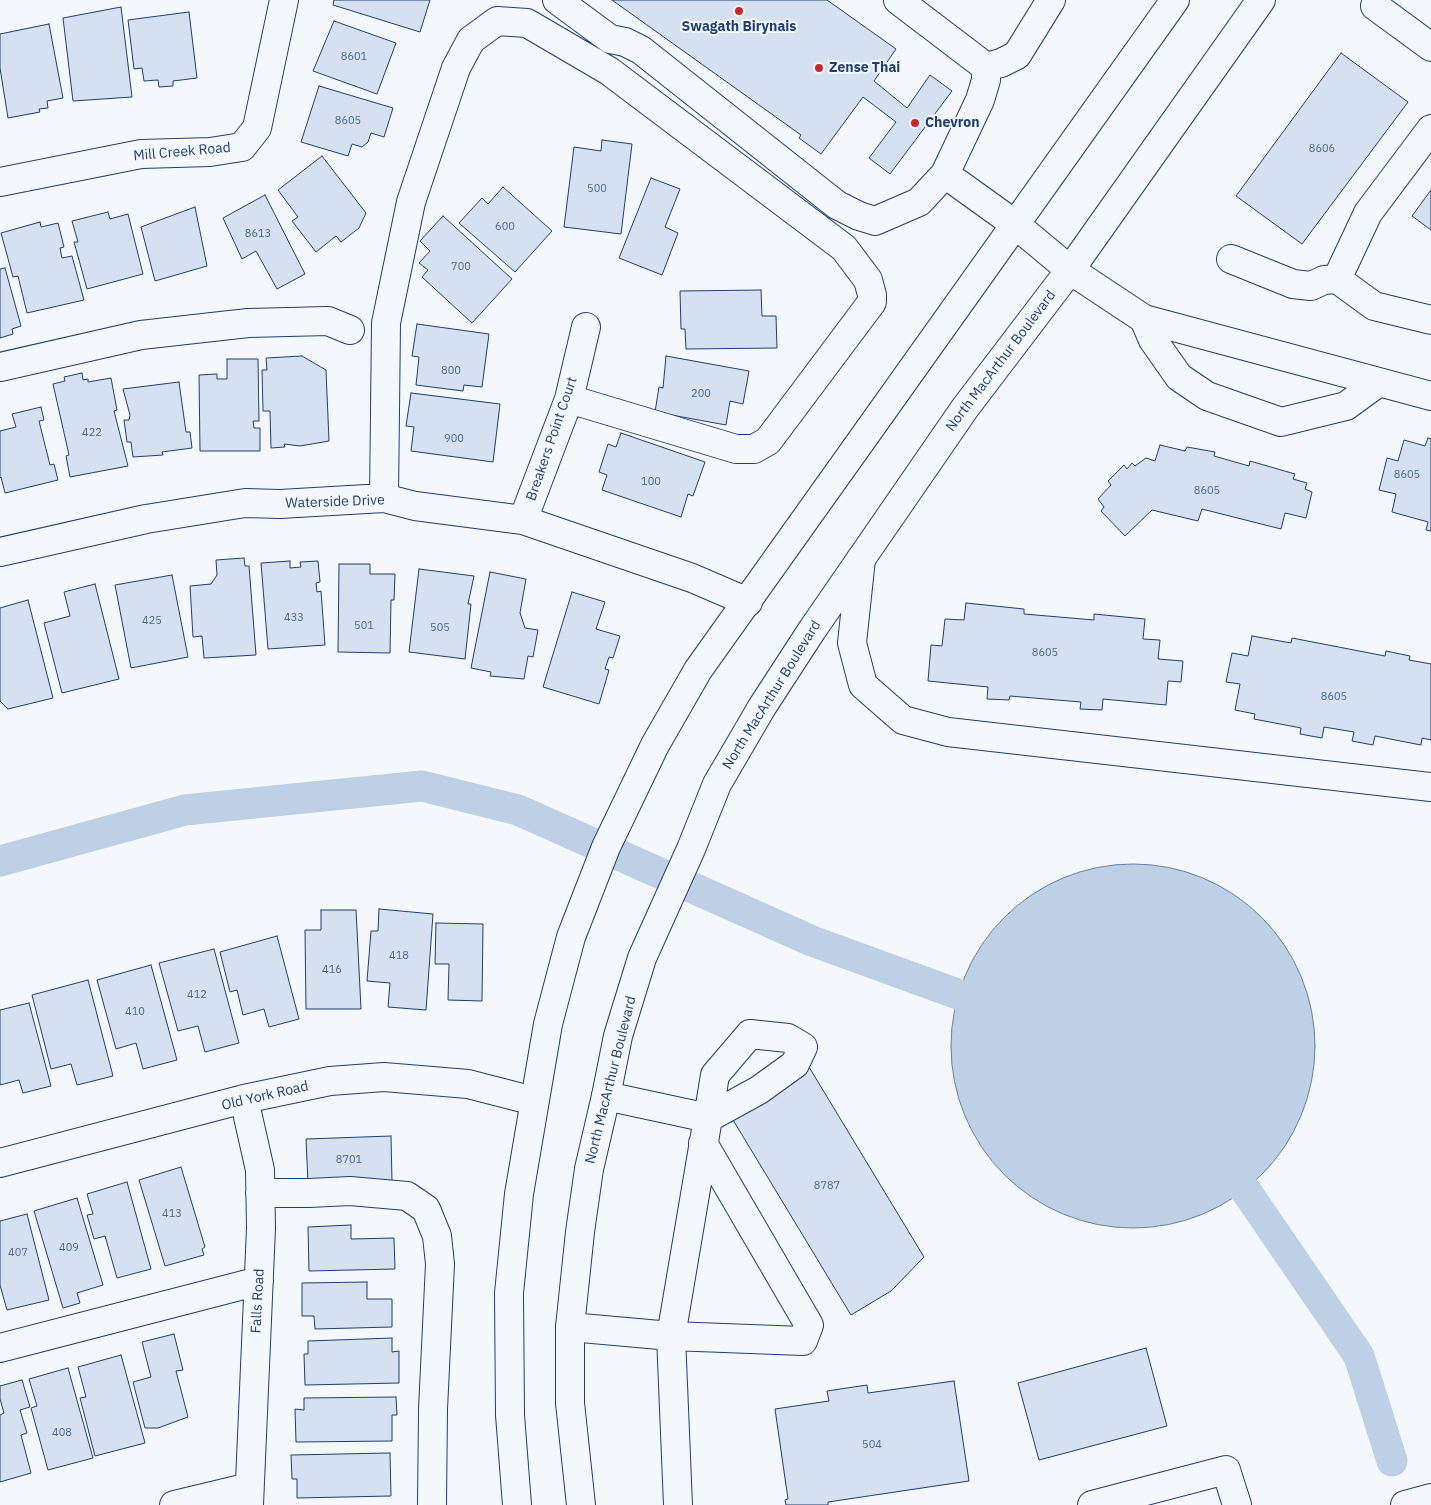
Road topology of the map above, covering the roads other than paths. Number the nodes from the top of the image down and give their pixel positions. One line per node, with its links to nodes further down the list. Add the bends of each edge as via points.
1 (284, 0): 12 (main road, Mill Creek Road, via 257,128 242,147 210,152 142,154)
2 (557, 0): 11 (main road, via 610,39 642,50 837,205 859,216 875,221 919,202)
3 (898, 0): 9 (main road)
4 (1051, 0): 9 (main road, via 1017,55)
5 (1175, 0): 13 (main road)
6 (1260, 0): 15 (main road, North MacArthur Boulevard)
7 (1374, 6): 8 (main road)
8 (1431, 47)
9 (986, 67): 11 (main road, via 980,100)
10 (1431, 129): 16 (main road, via 1368,212)
11 (946, 174): 13 (main road)
12 (0, 182)
13 (1016, 225): 15 (main road); 29 (main road)
14 (1231, 259): 16 (main road, via 1294,284 1312,286 1324,280)
15 (1070, 270): 17 (main road); 28 (main road, North MacArthur Boulevard, via 965,408)
16 (1337, 279): 18 (main road, via 1374,306)
17 (1144, 319): 22 (main road); 22 (main road, via 1152,340 1179,377 1207,396 1281,422 1346,406)
18 (1431, 320)
19 (586, 327): 24 (main road, Breakers Point Court)
20 (350, 330): 21 (main road, via 328,321 248,322 141,335)
21 (0, 367)
22 (1380, 382): 23 (main road)
23 (1431, 396)
24 (569, 400): 25 (main road, via 736,449 754,449 768,442 872,302 872,295 868,280 844,248 609,71 527,23 497,21 471,40 456,68 411,202 386,323); 26 (main road, Breakers Point Court)
25 (384, 498): 26 (main road, Waterside Drive, via 415,506); 27 (main road, Waterside Drive, via 245,503 146,519)
26 (523, 520): 29 (main road, Waterside Drive, via 692,578)
27 (0, 552)
28 (861, 559): 30 (main road, via 852,643 863,685 903,720 948,732); 31 (main road, North MacArthur Boulevard, via 762,707 717,784 642,958 618,1036)
29 (748, 602): 33 (main road, via 698,670 655,745 606,847 571,937 548,1024)
30 (1431, 787)
31 (606, 1096): 34 (main road); 38 (main road, North MacArthur Boulevard, via 589,1169)
32 (244, 1099): 33 (main road, Old York Road, via 330,1081 384,1077 468,1084); 35 (main road, Old York Road); 36 (main road, Falls Road, via 260,1170)
33 (534, 1101): 42 (main road, via 509,1293 510,1415)
34 (705, 1130): 39 (main road); 39 (main road, via 809,1325 803,1341)
35 (0, 1163)
36 (260, 1193): 37 (main road, Falls Road); 46 (main road, via 350,1190 407,1196 426,1209 437,1236 440,1264)
37 (259, 1281): 40 (main road); 41 (main road, Falls Road)
38 (570, 1326): 39 (main road); 43 (main road, North MacArthur Boulevard, via 570,1403)
39 (671, 1336): 47 (main road)
40 (0, 1348)
41 (249, 1496): 45 (main road)
42 (515, 1498)
43 (583, 1498)
44 (1431, 1498): 50 (main road)
45 (174, 1505)
46 (432, 1505)
47 (678, 1505)
48 (1092, 1505): 49 (main road, via 1226,1470)
49 (1237, 1505)
50 (1405, 1505)

